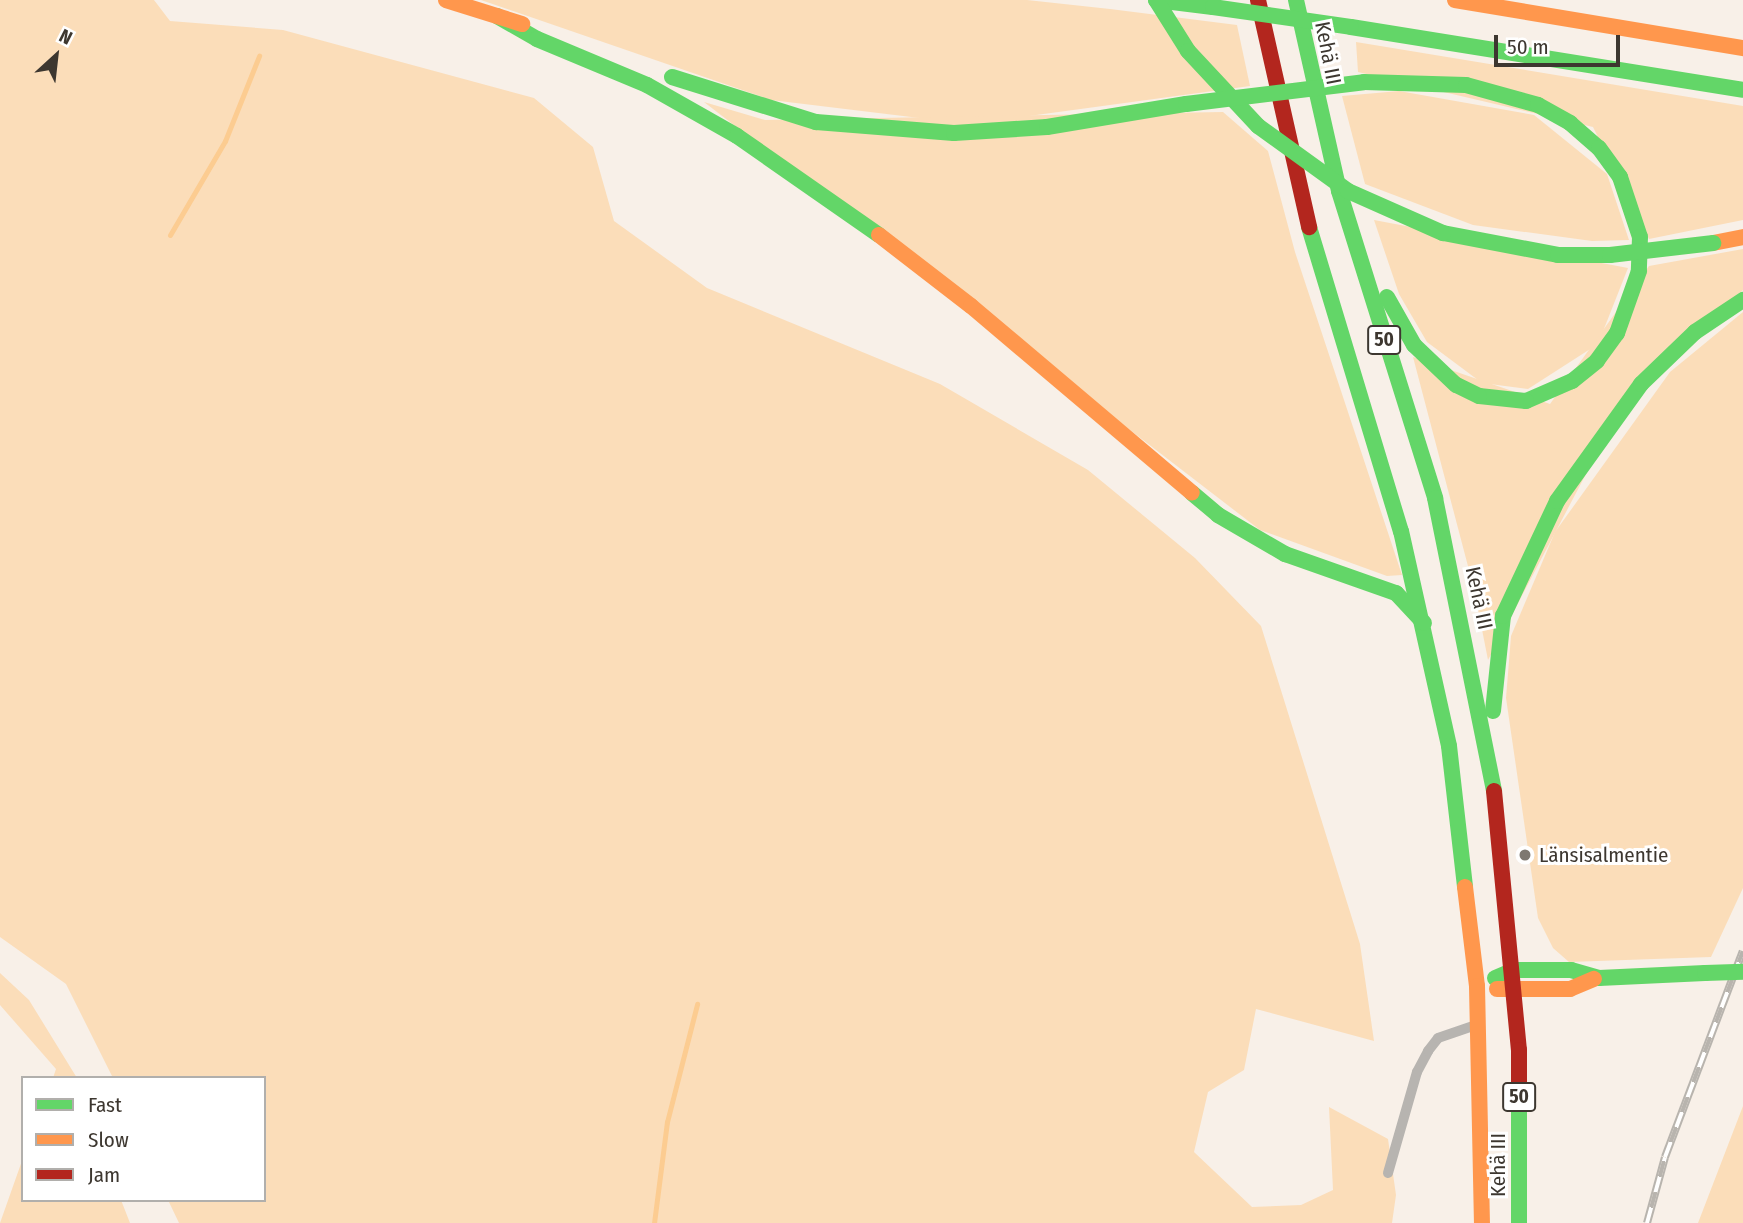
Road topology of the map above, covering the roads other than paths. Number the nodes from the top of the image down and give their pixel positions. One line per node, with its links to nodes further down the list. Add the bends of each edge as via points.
1 (446, 0): 6 (main road)
2 (1156, 0): 8 (main road, bridge); 10 (main road, bridge, via 1188,51 1258,126 1348,191 1443,233 1558,255 1610,255)
3 (1258, 0): 12 (main road, Kehä III / 50, via 1303,208 1373,426)
4 (1296, 0): 9 (main road, Kehä III / 50)
5 (1455, 0): 7 (main road)
6 (497, 16): 9 (main road, bridge, via 775,112 863,128 954,133 1047,127 1364,82 1466,85 1538,105 1570,123 1613,167 1633,210 1640,249 1631,304 1597,361 1572,381 1526,401 1479,396 1448,379 1397,320); 12 (main road, via 537,39 680,102 737,136 950,289 1218,515 1285,554 1396,593)
7 (1743, 48)
8 (1743, 90)
9 (1339, 191): 13 (main road, Kehä III / 50, via 1435,498)
10 (1743, 236)
11 (1743, 300): 13 (main road, via 1695,332 1641,384 1557,501 1503,616)
12 (1424, 623): 17 (main road, Kehä III / 50, via 1449,746)
13 (1490, 764): 14 (main road, Kehä III / 50)
14 (1514, 970): 16 (main road, via 1571,970); 17 (main road); 18 (main road, Kehä III / 50)
15 (1743, 972): 16 (main road, bridge)
16 (1599, 978): 18 (main road, via 1570,989)
17 (1477, 986): 18 (main road); 19 (main road, Kehä III / 50)
18 (1516, 992): 22 (main road, Kehä III / 50)
19 (1479, 1025): 20 (lane, via 1455,1028 1428,1051 1417,1072); 21 (main road, Kehä III / 50)
20 (1388, 1173)
21 (1482, 1223)
22 (1518, 1223)

